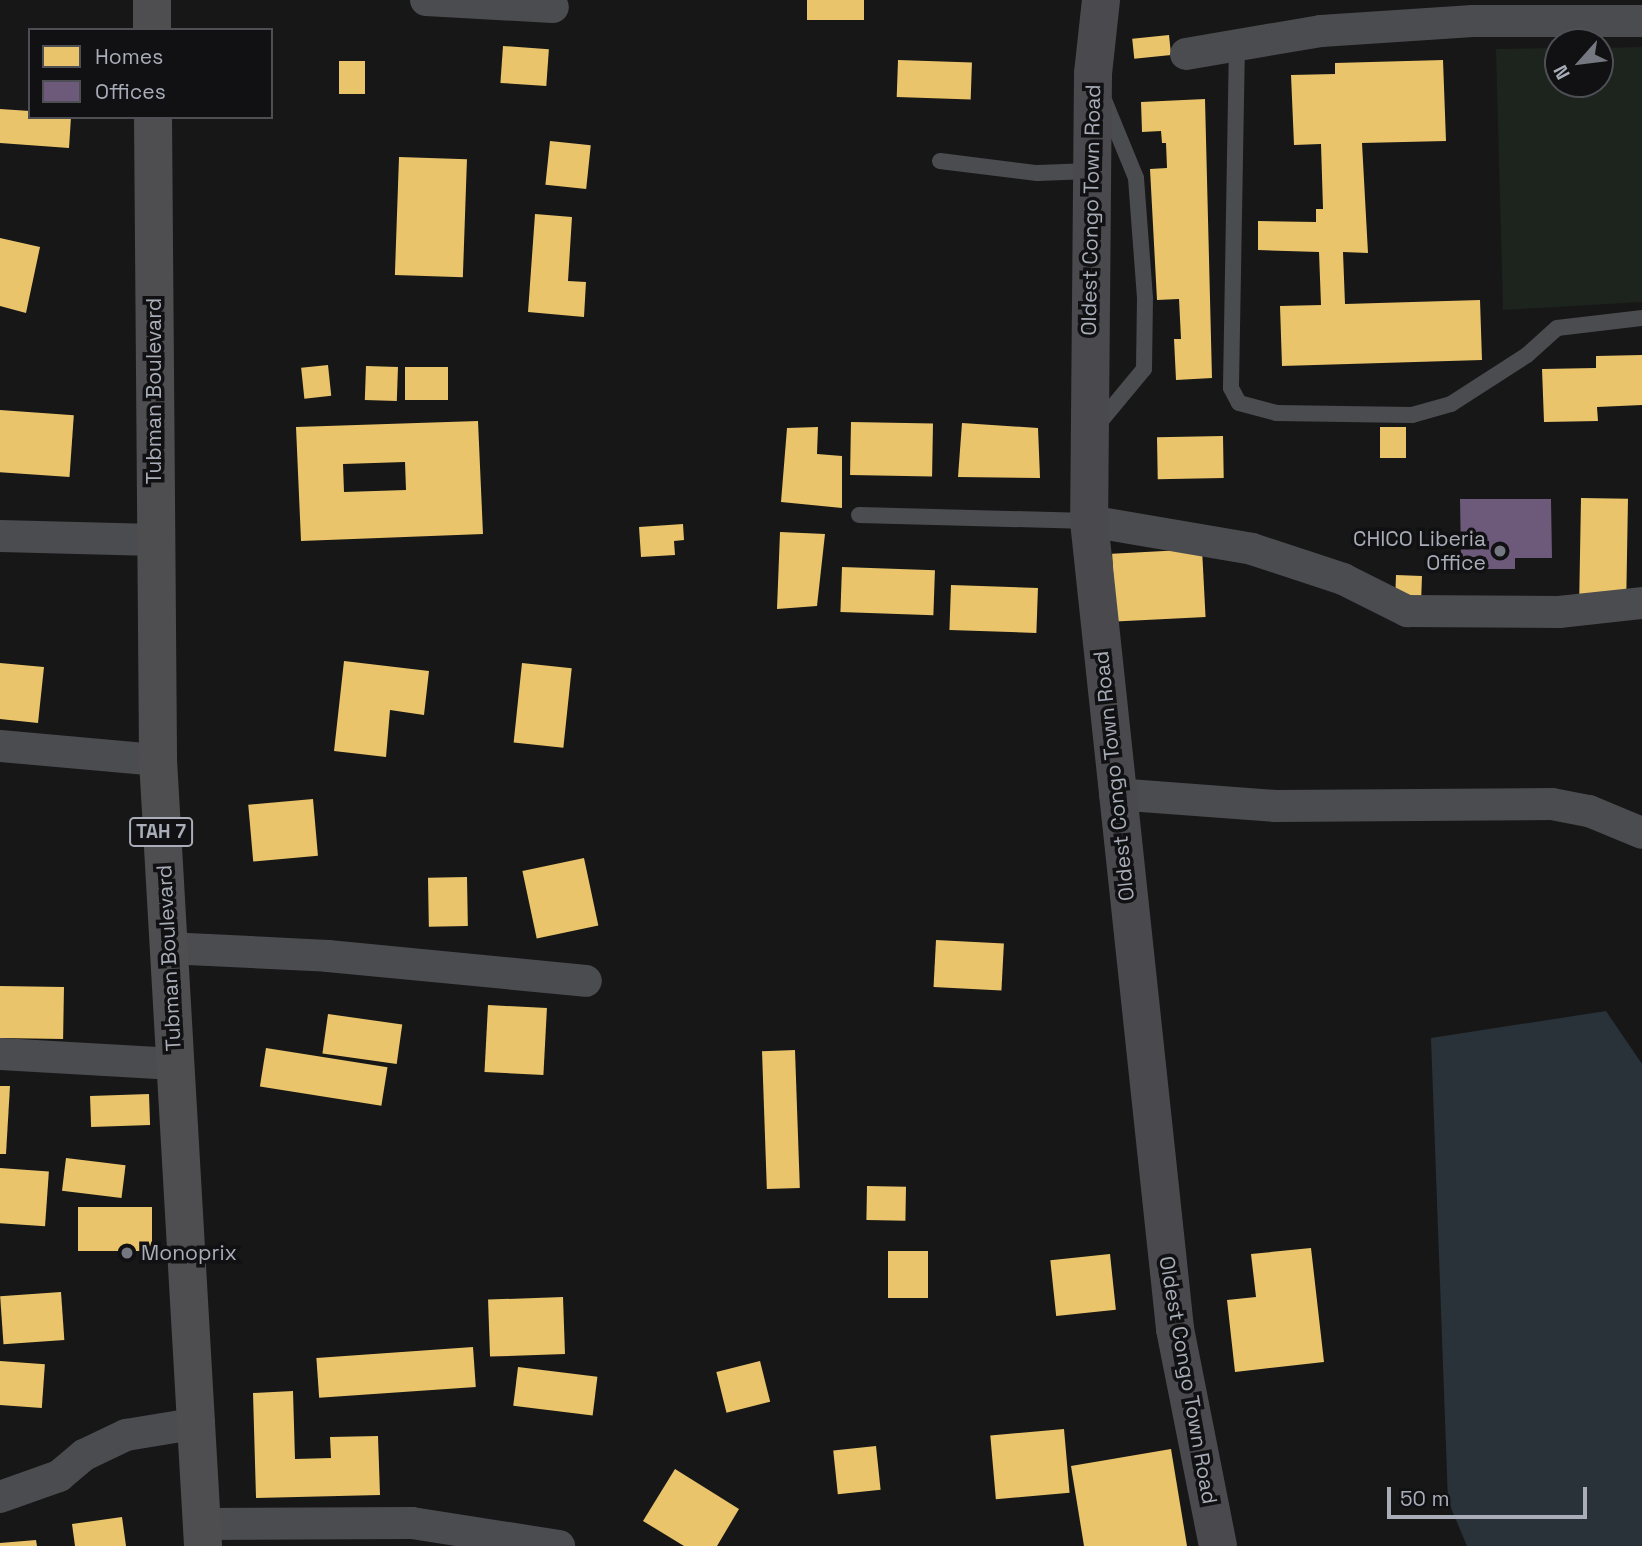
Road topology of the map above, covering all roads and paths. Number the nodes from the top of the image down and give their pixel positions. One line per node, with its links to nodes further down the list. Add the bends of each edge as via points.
1 (152, 0): 6 (highway)
2 (425, 0): 4 (street)
3 (1101, 0): 9 (street, Oldest Congo Town Road)
4 (552, 7)
5 (1642, 21): 7 (street, via 1473,21)
6 (152, 28)
7 (1237, 42): 8 (street); 13 (lane, via 1231,388 1239,403 1276,413 1412,415 1451,404 1527,355 1557,328)
8 (1186, 54)
9 (1093, 74): 12 (street, Oldest Congo Town Road); 14 (lane, via 1136,178 1144,369)
10 (153, 119): 18 (highway, Tubman Boulevard / TAH 7)
11 (940, 161): 12 (lane, via 1037,173)
12 (1091, 171): 14 (street, Oldest Congo Town Road)
13 (1642, 318)
14 (1088, 435): 16 (street, Oldest Congo Town Road)
15 (859, 515): 16 (lane)
16 (1089, 520): 19 (street, via 1252,550 1343,579 1408,611 1559,612); 22 (street, Oldest Congo Town Road)
17 (0, 536): 18 (street)
18 (155, 540): 21 (highway, Tubman Boulevard / TAH 7)
19 (1642, 603)
20 (0, 746): 21 (street)
21 (158, 760): 24 (highway, Tubman Boulevard / TAH 7)
22 (1115, 794): 23 (street, via 1276,806 1552,804 1589,811); 32 (street, Oldest Congo Town Road, via 1175,1329)
23 (1642, 833)
24 (167, 948): 25 (street, via 328,956); 27 (highway, Tubman Boulevard / TAH 7)
25 (586, 981)
26 (0, 1054): 27 (street)
27 (175, 1063): 28 (highway, Tubman Boulevard / TAH 7)
28 (199, 1423): 29 (street, via 125,1436 84,1455 59,1476); 30 (highway, Tubman Boulevard / TAH 7)
29 (0, 1497)
30 (202, 1535): 31 (street, via 412,1523)
31 (559, 1546)
32 (1218, 1546)

